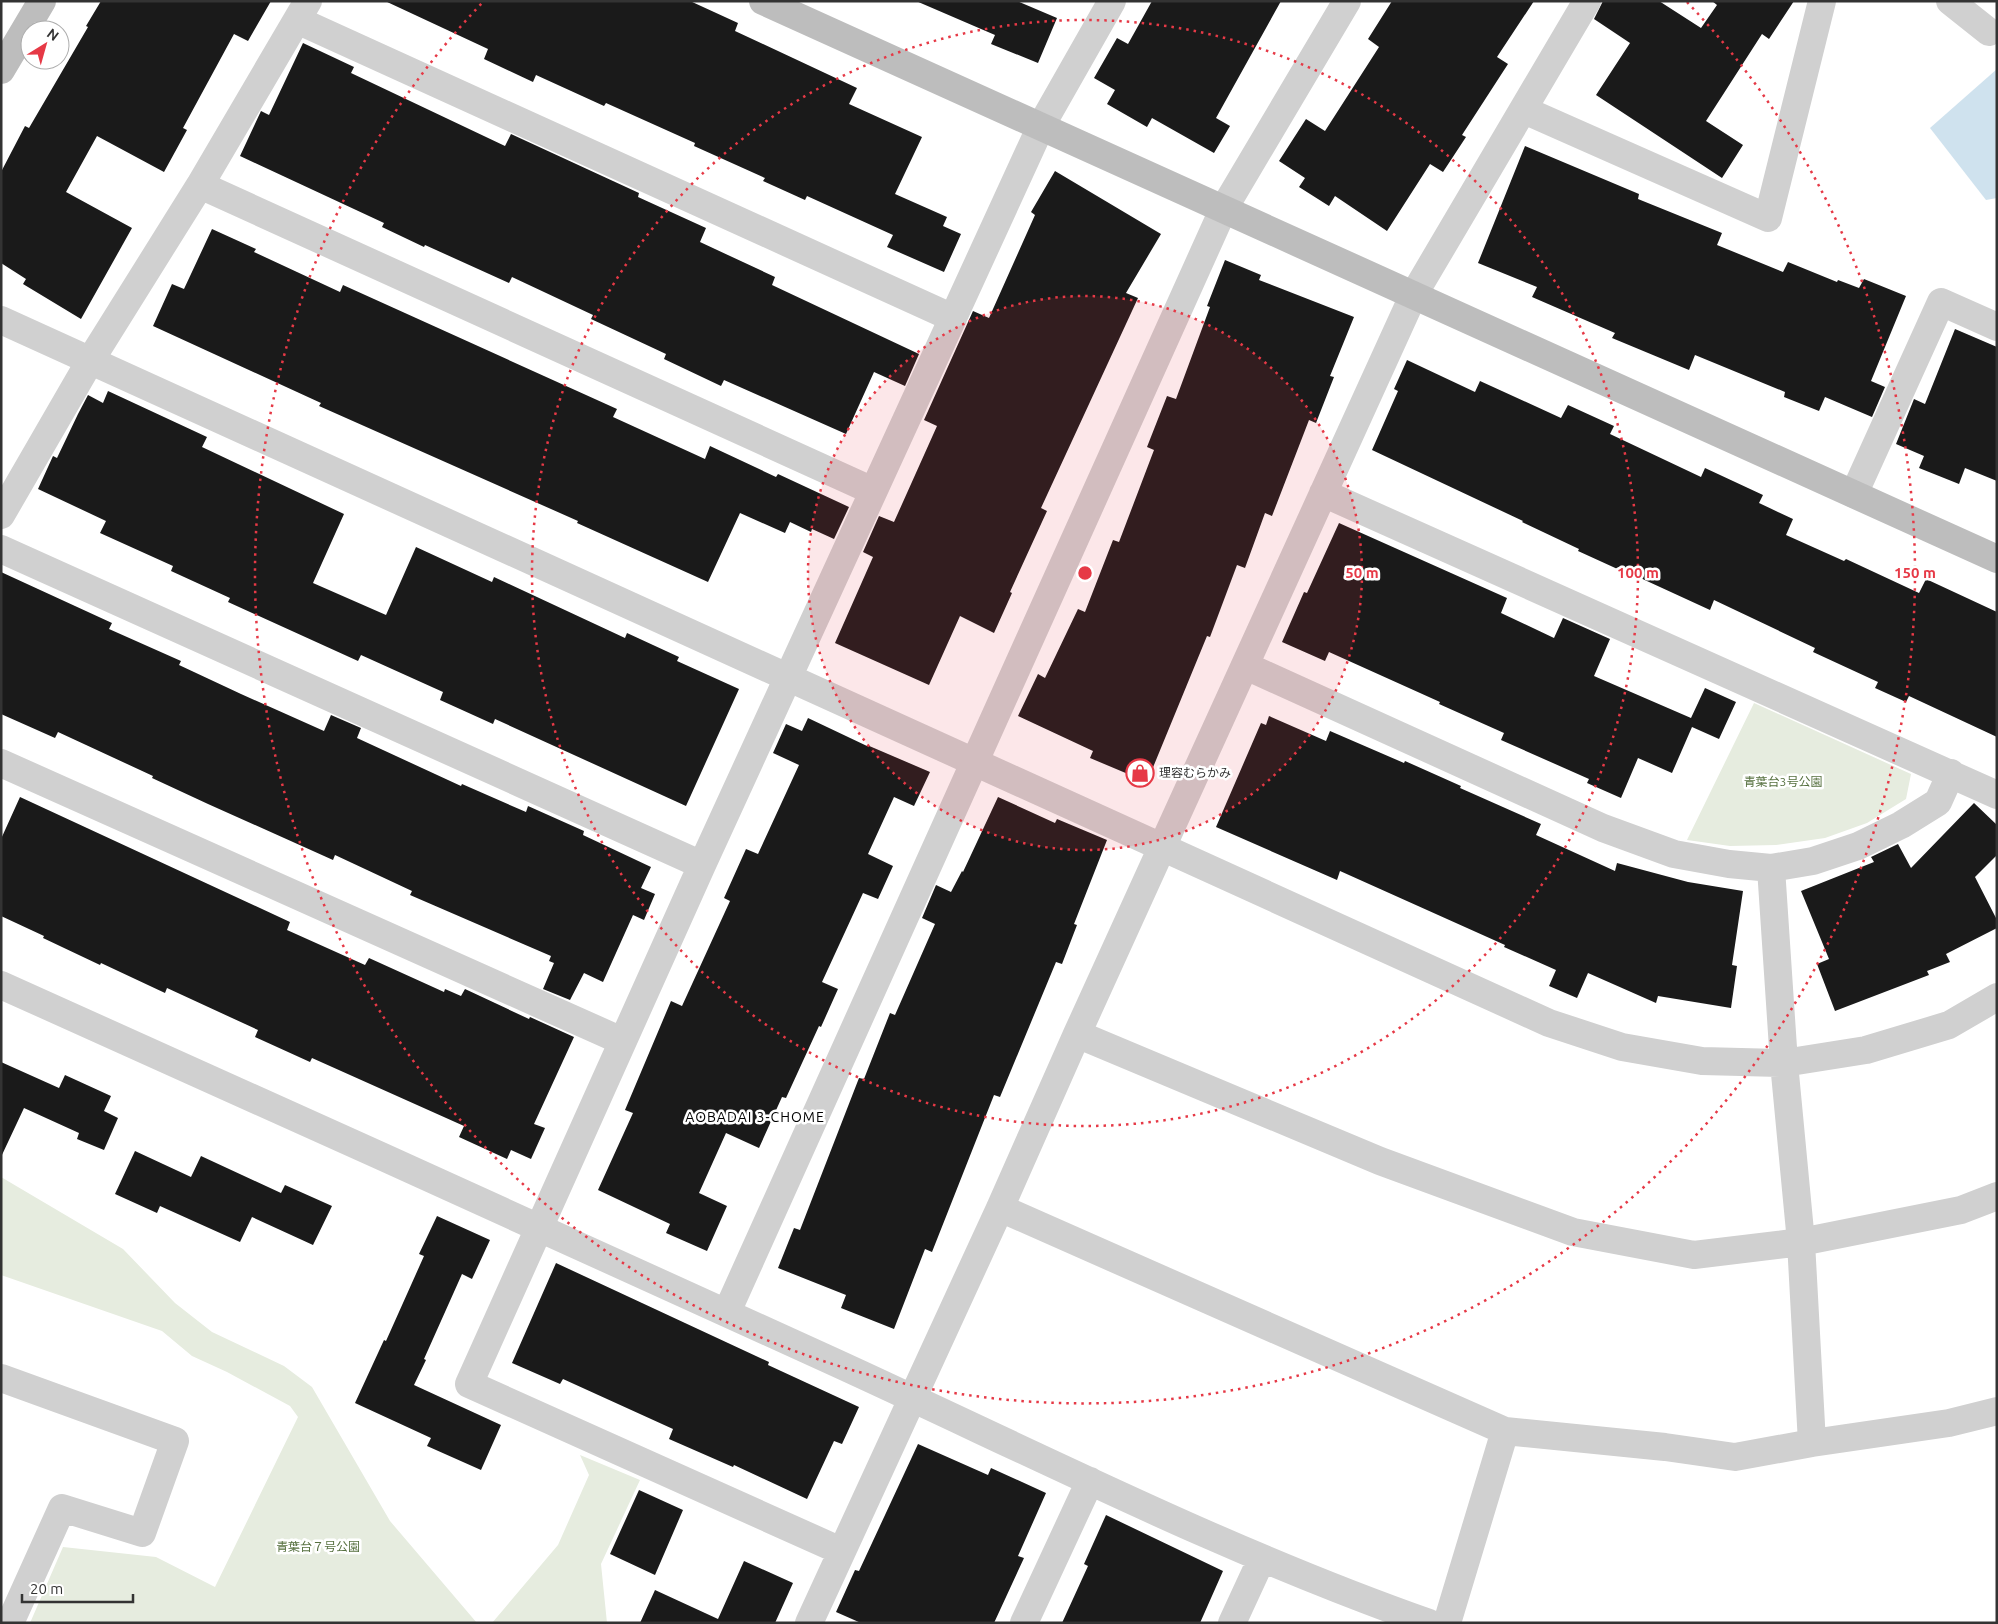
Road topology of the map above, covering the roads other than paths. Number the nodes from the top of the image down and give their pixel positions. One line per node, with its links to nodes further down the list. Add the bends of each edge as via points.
1 (42, 1): 10 (street)
2 (763, 1): 12 (street)
3 (1112, 1): 12 (street)
4 (1348, 1): 14 (street)
5 (1587, 1): 11 (street)
6 (1822, 1): 11 (street, via 1768,218)
7 (1950, 1): 9 (street)
8 (302, 10): 13 (street); 16 (street)
9 (1989, 32)
10 (1, 70)
11 (1524, 110): 15 (street)
12 (1041, 126): 14 (street); 16 (street)
13 (200, 185): 19 (street); 20 (street)
14 (1223, 210): 15 (street); 28 (street)
15 (1413, 296): 21 (street); 22 (street)
16 (953, 318): 20 (street)
17 (1, 320): 19 (street)
18 (1997, 327): 22 (street, via 1941,302)
19 (90, 361): 23 (street); 27 (street)
20 (873, 491): 27 (street)
21 (1323, 492): 26 (street); 30 (street)
22 (1854, 494): 25 (street)
23 (1, 515)
24 (1, 549): 33 (street)
25 (1997, 559)
26 (1246, 666): 32 (street); 34 (street, via 1603,828 1674,854)
27 (790, 677): 28 (street); 33 (street)
28 (975, 761): 32 (street); 44 (street)
29 (1, 763): 38 (street)
30 (1951, 773): 31 (street); 34 (street, via 1938,802 1900,825 1858,846 1813,861)
31 (1997, 794)
32 (1163, 846): 37 (street); 39 (street, via 1549,1022 1622,1048 1693,1060)
33 (702, 865): 38 (street)
34 (1771, 868): 39 (street)
35 (1, 985): 42 (street)
36 (1997, 997): 39 (street, via 1949,1025 1866,1050)
37 (1077, 1034): 41 (street); 43 (street, via 1380,1161 1574,1232 1694,1255)
38 (622, 1041): 42 (street)
39 (1784, 1062): 43 (street)
40 (1997, 1196): 43 (street, via 1961,1210)
41 (1000, 1208): 46 (street); 48 (street)
42 (538, 1228): 44 (street); 51 (street, via 469,1384)
43 (1801, 1242): 49 (street)
44 (727, 1312): 46 (street)
45 (1, 1378): 53 (street, via 175,1441 142,1533 62,1508)
46 (913, 1398): 50 (street); 51 (street)
47 (1997, 1411): 49 (street, via 1949,1423)
48 (1506, 1431): 49 (street, via 1735,1457); 58 (street)
49 (1812, 1444)
50 (1090, 1481): 52 (street); 55 (street)
51 (841, 1551): 54 (street)
52 (1262, 1558): 56 (street); 57 (street)
53 (10, 1623)
54 (809, 1623)
55 (1024, 1623)
56 (1232, 1623)
57 (1429, 1623)
58 (1447, 1623)

